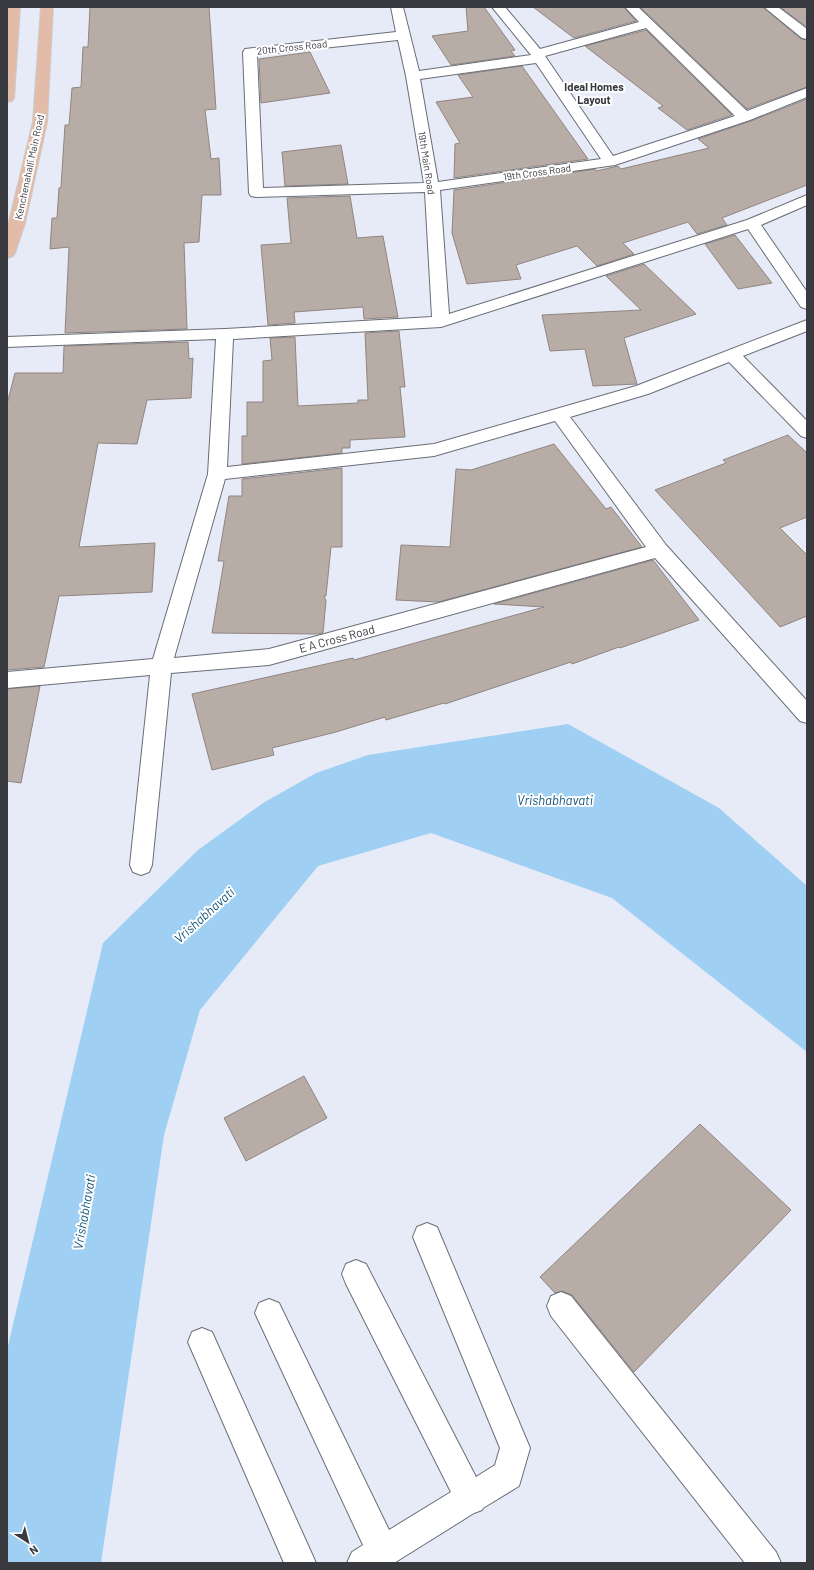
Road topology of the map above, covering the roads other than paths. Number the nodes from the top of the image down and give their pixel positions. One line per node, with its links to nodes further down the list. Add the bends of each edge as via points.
1 (14, 7): 13 (main road)
2 (47, 7): 20 (main road, Kenchenahalli Main Road, via 40,122 17,223)
3 (397, 7): 8 (street, 19th Main Road)
4 (498, 7): 10 (street)
5 (631, 7): 7 (street)
6 (770, 7): 9 (street)
7 (647, 24): 10 (street); 14 (street)
8 (404, 35): 11 (street, 19th Main Road); 17 (street, 20th Cross Road, via 250,52)
9 (807, 35)
10 (539, 56): 11 (street); 15 (street)
11 (413, 76): 16 (street, 19th Main Road)
12 (807, 92): 14 (street, 19th Cross Road)
13 (7, 98)
14 (745, 117): 15 (street, 19th Cross Road)
15 (610, 162): 16 (street, 19th Cross Road)
16 (432, 187): 17 (street, 19th Cross Road); 22 (street, 19th Main Road)
17 (256, 194)
18 (807, 200): 19 (street)
19 (752, 223): 21 (street); 22 (street)
20 (7, 253)
21 (807, 304)
22 (441, 322): 24 (street)
23 (807, 325): 26 (street)
24 (225, 334): 25 (street); 29 (street)
25 (7, 342)
26 (732, 354): 27 (street, via 642,390); 28 (street)
27 (559, 414): 29 (street, via 434,450); 30 (street)
28 (807, 432)
29 (217, 474): 31 (street)
30 (658, 550): 31 (street, E A Cross Road, via 269,657); 33 (street)
31 (161, 667): 32 (street, E A Cross Road); 34 (street)
32 (7, 680)
33 (807, 715)
34 (141, 865)
35 (427, 1237): 40 (street, via 515,1448 508,1475)
36 (356, 1274): 40 (street)
37 (561, 1306): 43 (street)
38 (269, 1312): 41 (street)
39 (202, 1342): 42 (street)
40 (471, 1499): 41 (street)
41 (373, 1558)
42 (300, 1563)
43 (765, 1563)

